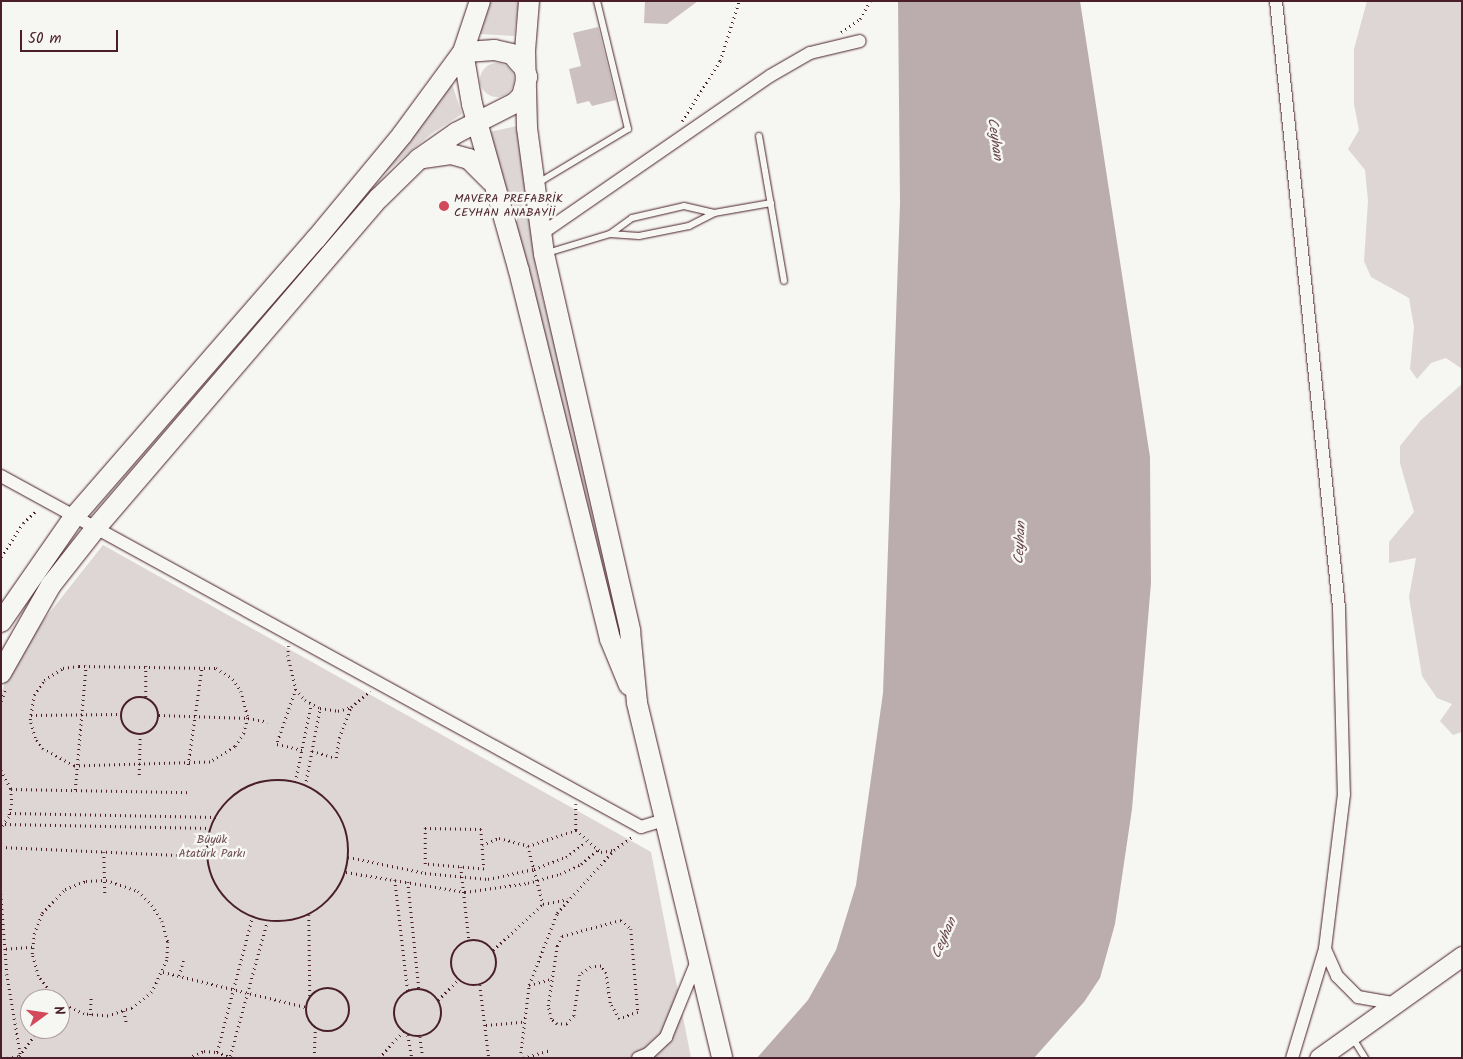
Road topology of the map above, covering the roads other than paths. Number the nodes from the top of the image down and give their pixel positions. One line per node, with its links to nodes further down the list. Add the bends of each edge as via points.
1 (480, 1): 6 (main road)
2 (529, 1): 7 (main road, via 525,51)
3 (597, 1): 11 (lane, via 628,129)
4 (1276, 1): 26 (street, via 1339,608 1344,794)
5 (860, 41): 15 (street, via 828,46 770,76)
6 (463, 52): 7 (main road, via 503,51 519,60); 8 (main road); 20 (main road, via 402,135 316,239)
7 (527, 77): 8 (main road, via 522,96); 11 (main road)
8 (476, 122): 10 (main road); 12 (main road)
9 (759, 136): 13 (lane)
10 (419, 159): 12 (main road, via 441,154 469,158 486,174); 21 (main road, via 332,251)
11 (533, 187): 15 (main road)
12 (499, 197): 24 (main road, via 610,639)
13 (771, 203): 14 (lane); 18 (lane)
14 (714, 213): 16 (lane, via 680,228 639,236); 16 (lane, via 684,206 632,218)
15 (541, 234): 17 (main road)
16 (610, 234): 17 (lane)
17 (544, 254): 24 (main road, via 630,631)
18 (784, 281)
19 (1, 476): 20 (street)
20 (74, 517): 21 (street); 22 (main road)
21 (95, 529): 23 (main road, via 51,585); 25 (street, via 640,827)
22 (1, 622)
23 (1, 673)
24 (637, 703): 25 (main road)
25 (664, 820): 28 (main road)
26 (1325, 949): 29 (street, via 1337,976 1358,997); 33 (street)
27 (1462, 956): 29 (street)
28 (698, 958): 31 (street, via 666,1037 648,1054); 32 (main road)
29 (1399, 1004): 30 (street)
30 (1352, 1037): 34 (street); 35 (lane)
31 (638, 1058)
32 (722, 1058)
33 (1292, 1058)
34 (1318, 1058)
35 (1365, 1058)

